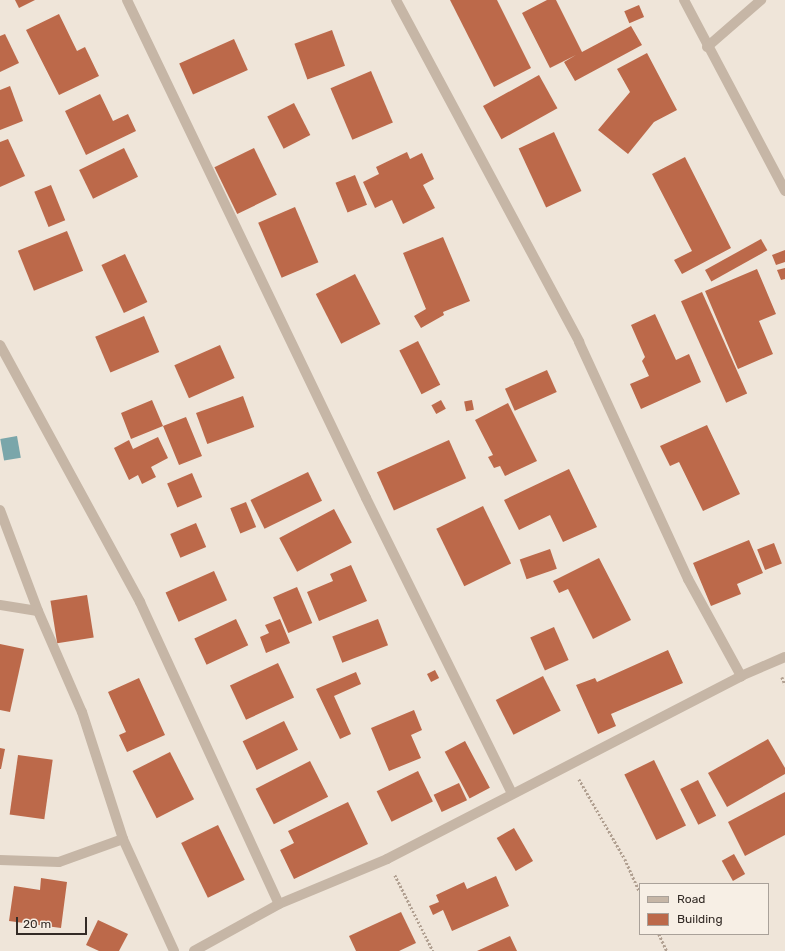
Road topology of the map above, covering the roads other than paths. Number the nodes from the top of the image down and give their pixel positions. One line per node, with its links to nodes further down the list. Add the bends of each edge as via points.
1 (127, 0): 13 (street, via 366,498)
2 (396, 0): 12 (street, via 579,342 688,579)
3 (684, 0): 5 (street)
4 (760, 0): 5 (street)
5 (707, 47): 6 (street)
6 (785, 191)
7 (0, 345): 16 (street, via 140,602)
8 (0, 510): 10 (street)
9 (0, 605): 10 (street)
10 (38, 611): 14 (street, via 82,712)
11 (785, 657): 12 (street)
12 (741, 676): 13 (street)
13 (512, 793): 16 (street, via 387,859)
14 (123, 839): 15 (street, via 59,862); 17 (street)
15 (0, 860)
16 (278, 904): 18 (street)
17 (174, 951)
18 (194, 951)

